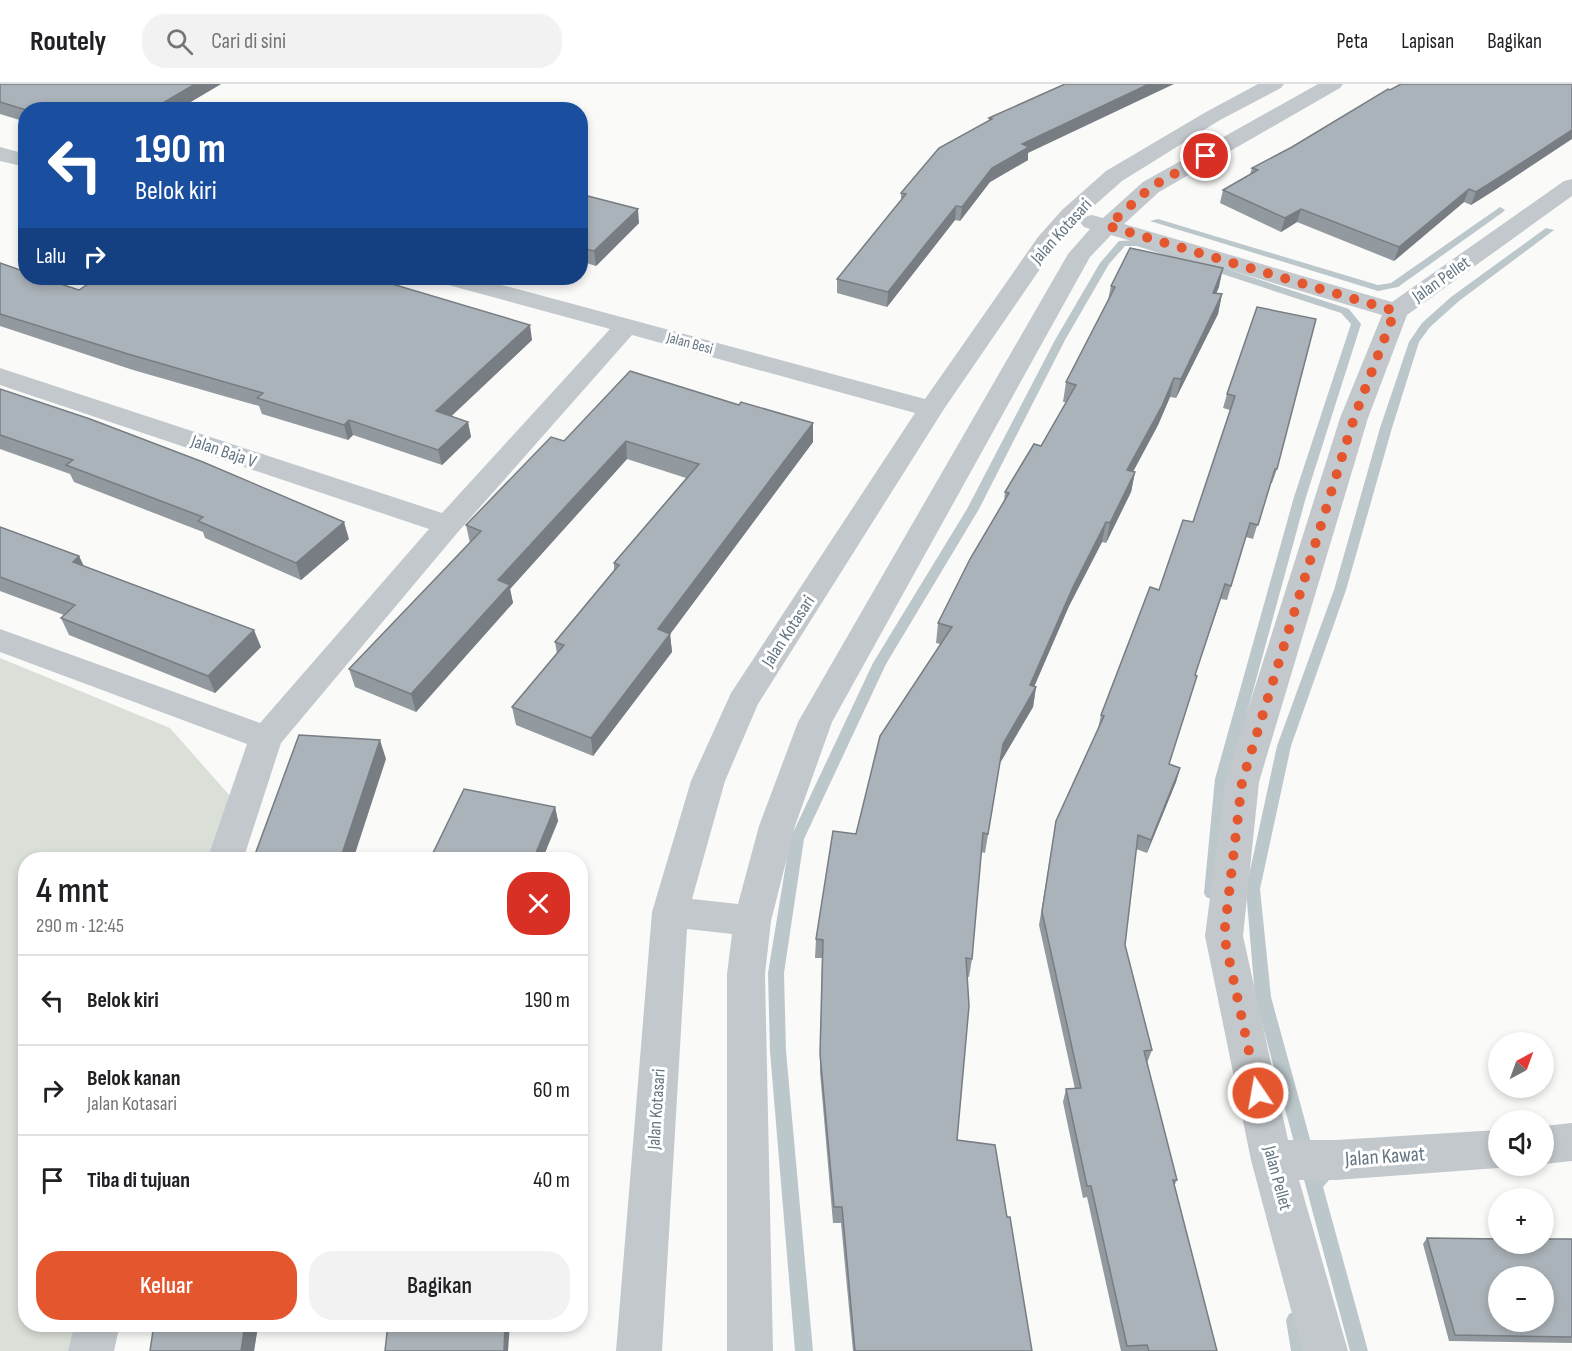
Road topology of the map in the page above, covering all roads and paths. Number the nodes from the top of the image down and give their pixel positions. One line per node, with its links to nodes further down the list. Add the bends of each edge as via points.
1 (1333, 84): 7 (street, Jalan Kotasari, via 1151,187)
2 (1255, 87): 6 (street, Jalan Kotasari, via 1114,176)
3 (0, 154): 4 (street)
4 (18, 159)
5 (1572, 186): 9 (street, Jalan Pellet)
6 (1070, 215): 7 (street); 12 (street, Jalan Kotasari, via 1046,242)
7 (1108, 226): 9 (street); 18 (street, Jalan Kotasari, via 1080,254 815,722 777,826)
8 (476, 285): 10 (street, Jalan Besi)
9 (1395, 311): 22 (street, Jalan Pellet, via 1354,418 1242,782 1224,936)
10 (627, 326): 12 (street, Jalan Besi); 13 (street)
11 (0, 376): 13 (street, Jalan Baja V)
12 (931, 409): 17 (street, Jalan Kotasari, via 743,701 708,781)
13 (447, 525): 15 (street)
14 (0, 640): 15 (street)
15 (266, 738): 16 (street)
16 (228, 852)
17 (670, 912): 18 (street); 25 (street, Jalan Kotasari)
18 (752, 921): 26 (street, Jalan Kotasari, via 746,974)
19 (1572, 1142): 20 (street)
20 (1554, 1144)
21 (1488, 1150): 22 (street, Jalan Kawat)
22 (1297, 1160): 27 (street, Jalan Pellet)
23 (96, 1332): 24 (street)
24 (91, 1351)
25 (639, 1351)
26 (750, 1351)
27 (1325, 1351)

